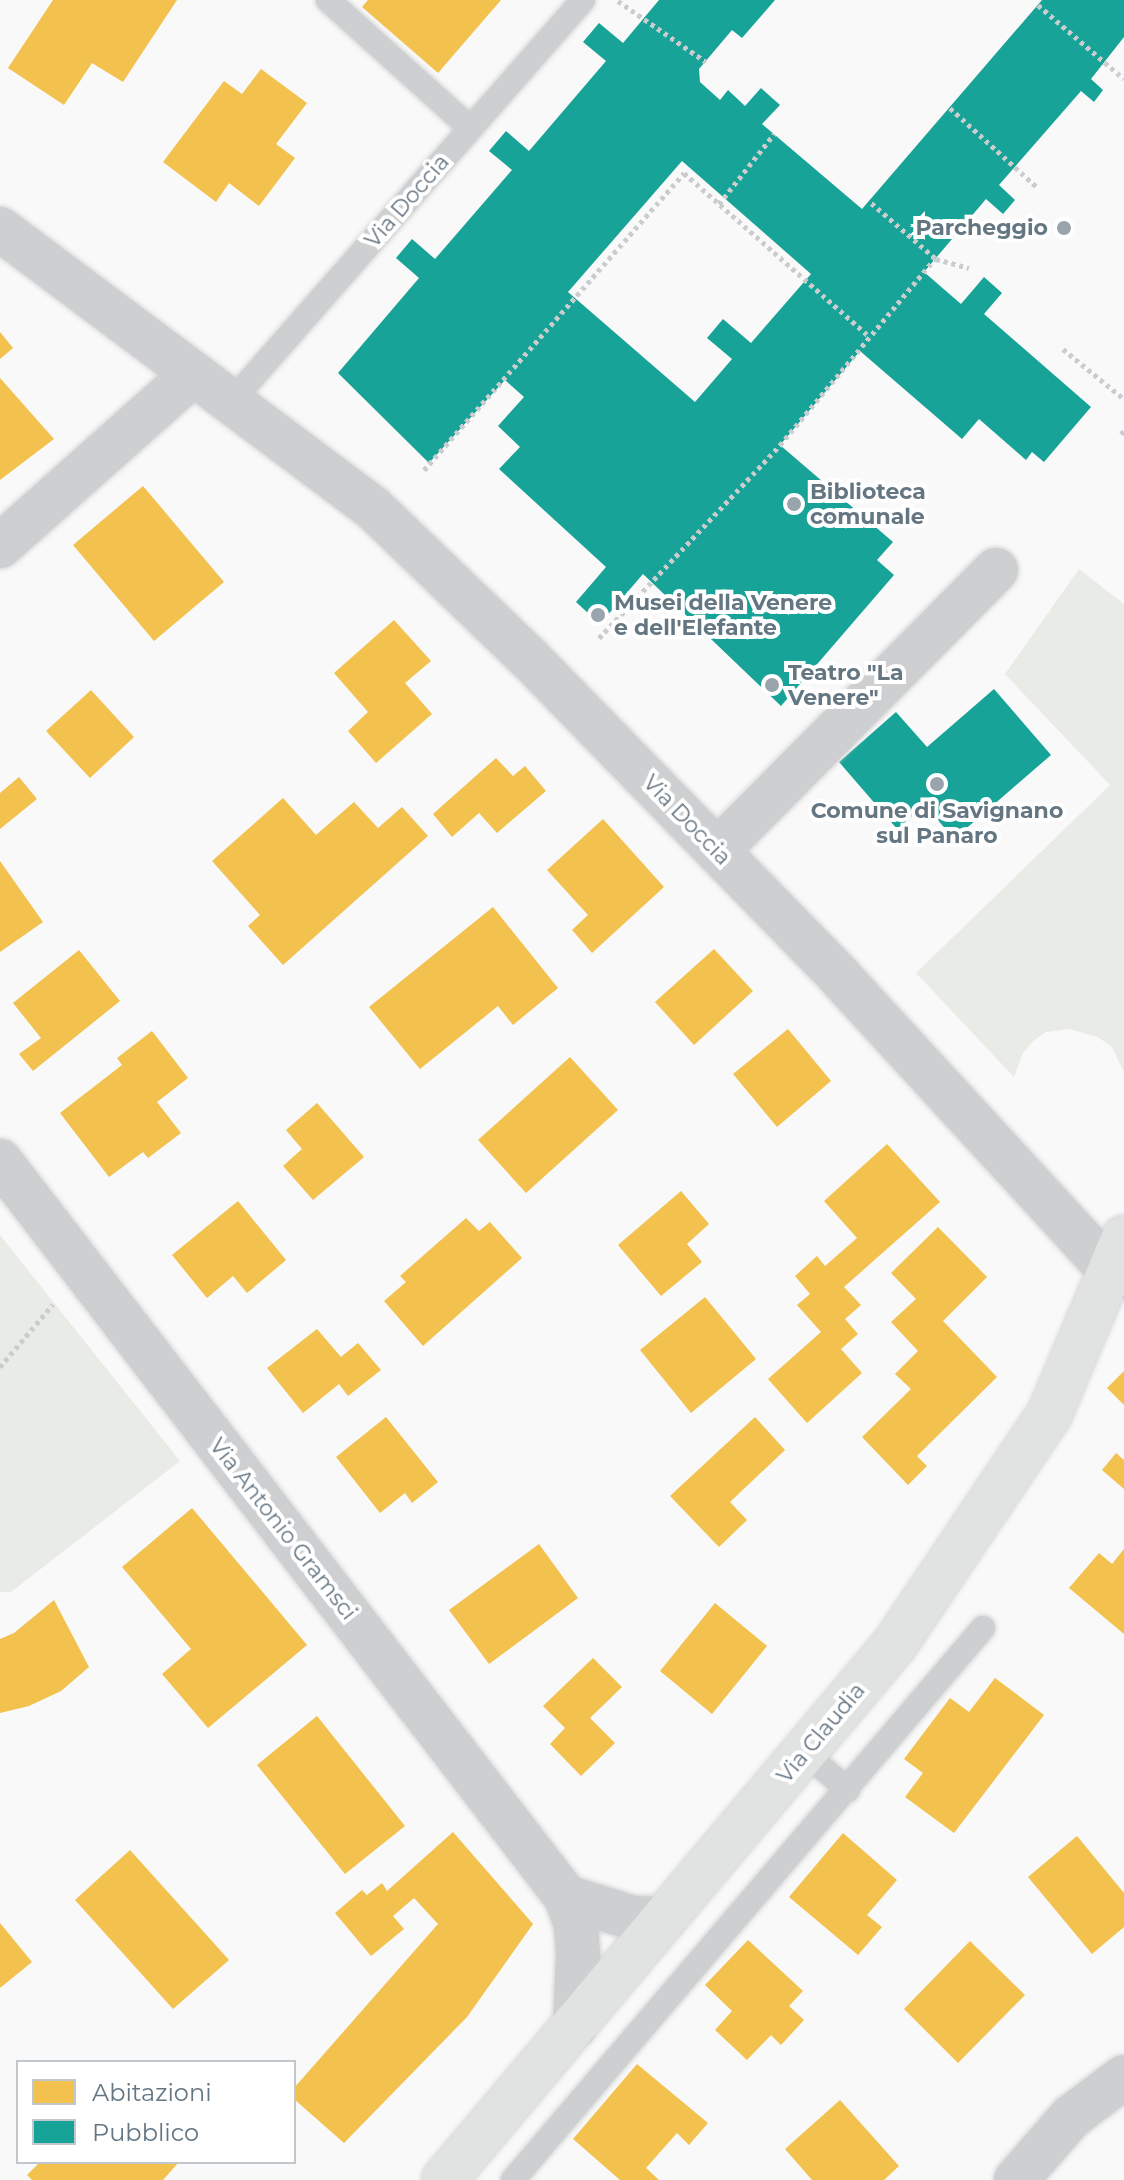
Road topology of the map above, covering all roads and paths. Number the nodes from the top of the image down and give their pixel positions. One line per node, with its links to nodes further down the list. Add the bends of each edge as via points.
1 (328, 0): 8 (lane)
2 (583, 0): 8 (lane, Via Doccia)
3 (617, 0): 5 (path)
4 (1038, 5): 6 (path)
5 (706, 62)
6 (1124, 79)
7 (950, 108): 10 (path)
8 (470, 128): 20 (lane, Via Doccia)
9 (774, 134): 12 (path)
10 (1038, 188)
11 (869, 201): 14 (path)
12 (719, 204): 16 (path); 21 (path, via 684,173)
13 (0, 229): 18 (street, Via Doccia)
14 (935, 258): 15 (path); 16 (path)
15 (969, 268)
16 (870, 337): 24 (path, via 780,445)
17 (1063, 349): 19 (path)
18 (193, 374): 20 (street, Via Doccia); 22 (street)
19 (1124, 399)
20 (231, 402): 25 (street, Via Doccia, via 373,508)
21 (424, 470)
22 (0, 546)
23 (996, 570): 25 (street)
24 (599, 638)
25 (717, 851): 27 (street, Via Doccia)
26 (1, 1166): 28 (street, Via Antonio Gramsci)
27 (1120, 1262): 31 (main road, Via Claudia, via 1050,1413 895,1644)
28 (89, 1276): 29 (path, via 54,1303); 33 (street, Via Antonio Gramsci)
29 (0, 1367)
30 (983, 1628): 32 (lane)
31 (804, 1752): 32 (lane); 34 (main road, Via Claudia)
32 (848, 1790): 38 (lane)
33 (566, 1897): 34 (street, via 633,1918); 35 (street, via 576,1925)
34 (664, 1919): 35 (main road, Via Claudia)
35 (575, 2026): 37 (main road, Via Claudia)
36 (1124, 2077): 39 (street, via 1071,2117)
37 (444, 2180)
38 (513, 2180)
39 (1016, 2180)

